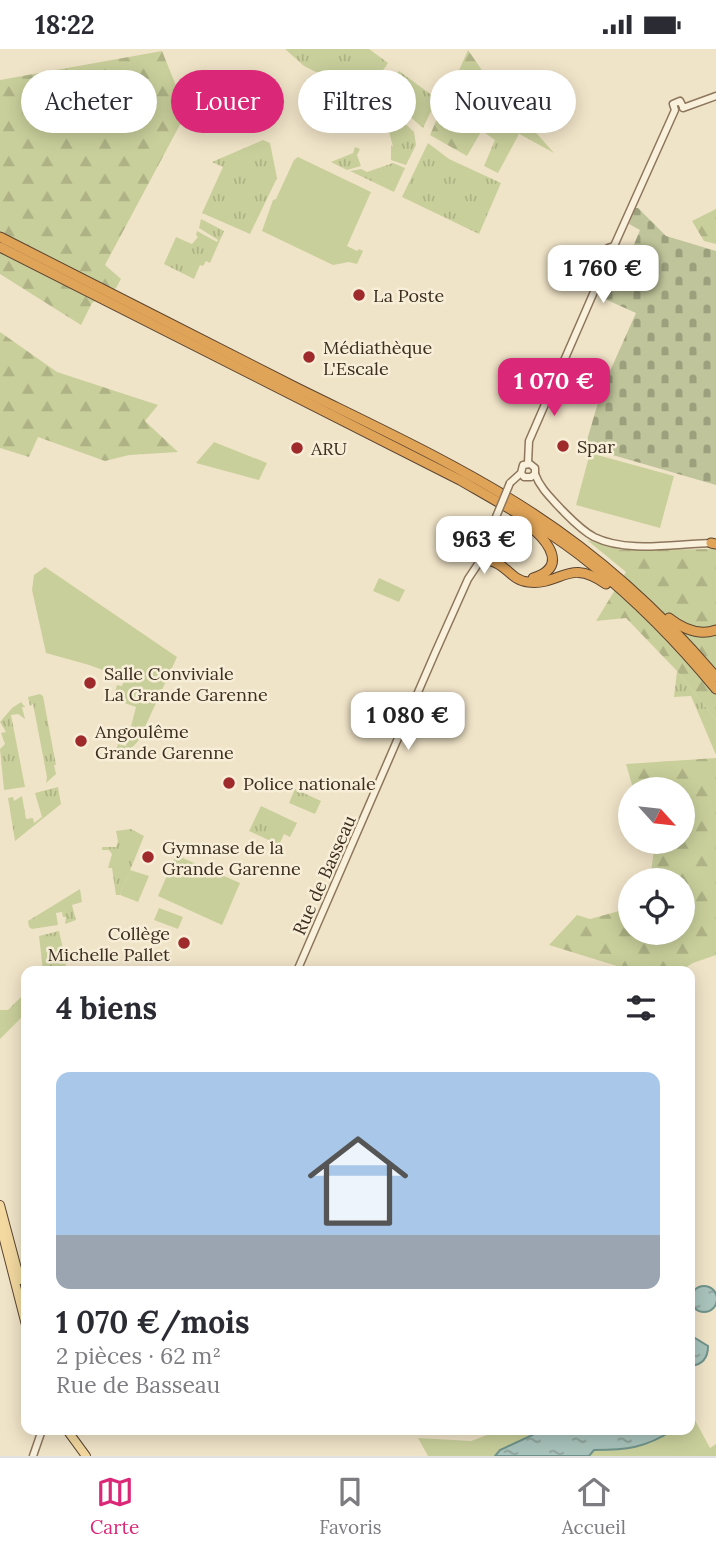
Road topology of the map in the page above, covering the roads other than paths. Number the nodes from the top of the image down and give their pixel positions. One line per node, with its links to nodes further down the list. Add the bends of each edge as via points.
1 (716, 96): 4 (street, via 683,107 681,102 673,104 675,110 614,246 617,253 610,255 529,441)
2 (0, 237): 11 (highway, via 461,471 531,513)
3 (0, 247): 7 (highway)
4 (528, 463): 5 (street); 6 (street, via 534,466)
5 (521, 473): 6 (street); 9 (street, bridge, via 510,483)
6 (532, 476): 8 (street, via 582,529 608,543)
7 (463, 481): 10 (highway, via 523,520 552,552 542,575 525,578); 14 (highway, via 591,563 677,644)
8 (714, 543)
9 (486, 544): 10 (street, via 492,547); 10 (street, via 476,551 477,557)
10 (488, 559): 14 (highway, via 524,582 578,571 597,577 646,618); 15 (street, Rue de Basseau, via 468,579)
11 (619, 579): 12 (highway, via 681,627 703,633); 13 (highway, via 656,611)
12 (716, 630)
13 (716, 677)
14 (716, 691)
15 (299, 966)
16 (0, 1205): 18 (main road)
17 (0, 1224): 19 (main road)
18 (21, 1284)
19 (21, 1306)
20 (40, 1435): 23 (street)
21 (65, 1435): 24 (main road)
22 (71, 1435): 25 (main road)
23 (33, 1456)
24 (80, 1456)
25 (86, 1456)

